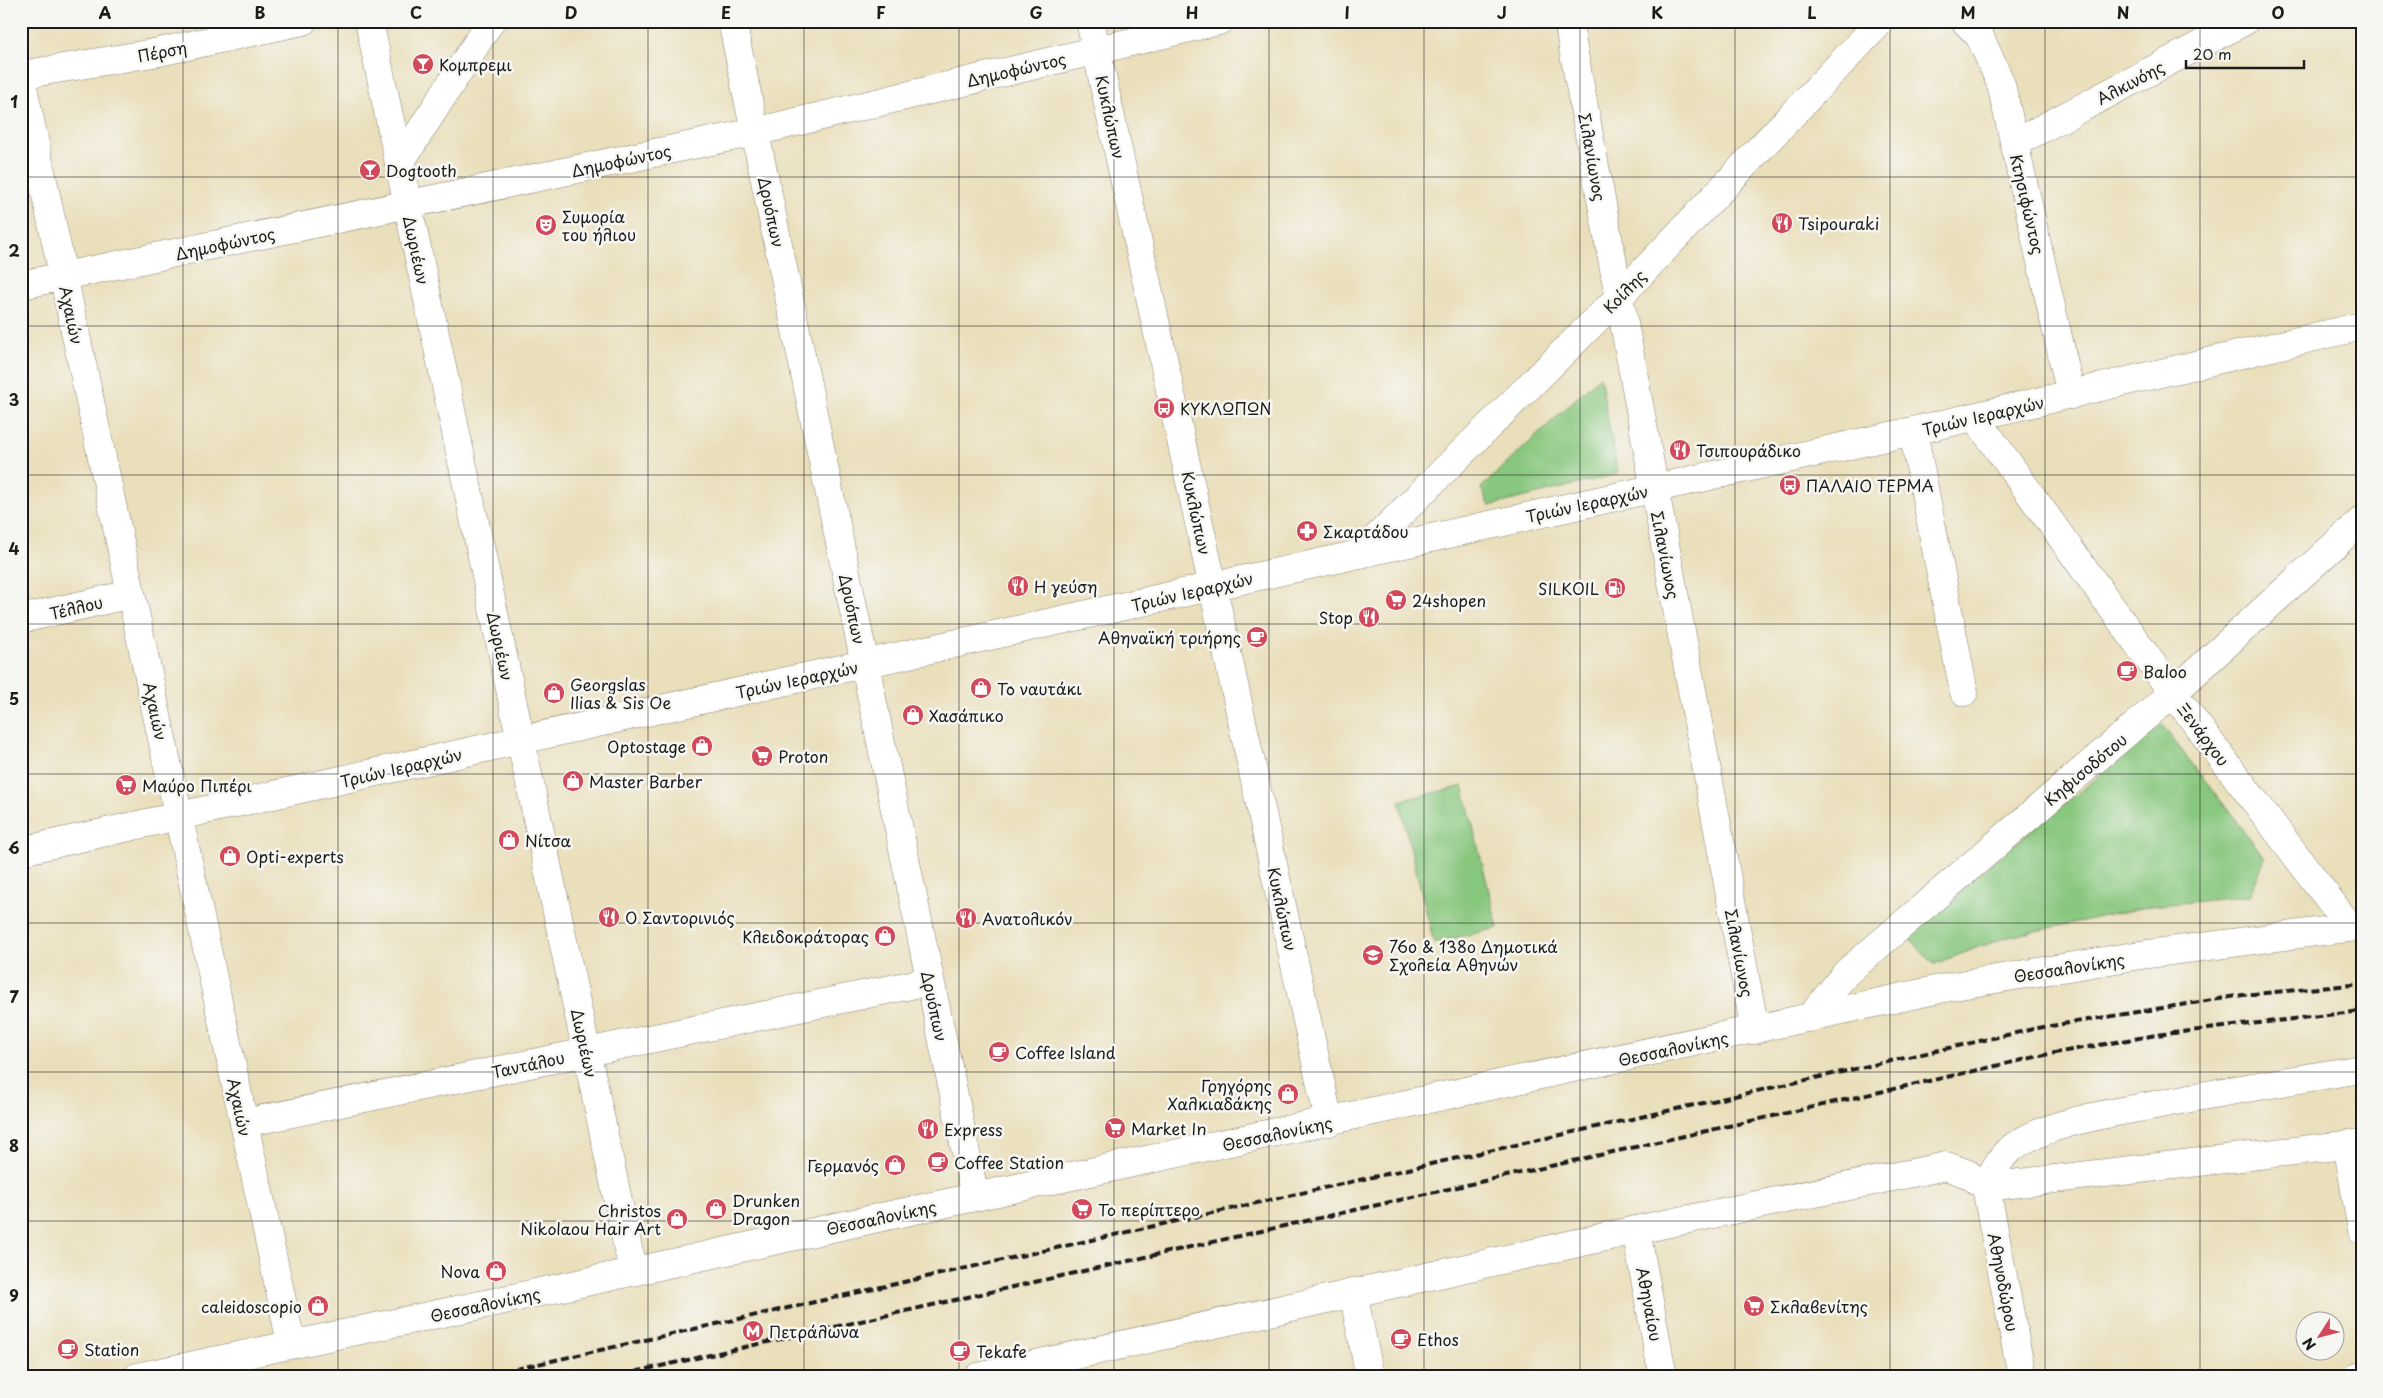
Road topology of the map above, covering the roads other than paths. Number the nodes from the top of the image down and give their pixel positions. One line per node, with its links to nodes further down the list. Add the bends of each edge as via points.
1 (303, 21): 12 (street, Πέρση, via 159,52)
2 (369, 21): 15 (street, Δωριέων)
3 (491, 21): 15 (street)
4 (732, 21): 13 (street, Δρυόπων)
5 (1090, 21): 11 (street, Κυκλώπων)
6 (1219, 21): 11 (street, Δημοφώντος)
7 (1568, 21): 19 (street, Σιλανίωνος)
8 (1881, 21): 19 (street, Κοίλης)
9 (1964, 21): 14 (street, Κτησιφώντος, via 1980,37 2001,84)
10 (2245, 21): 14 (street, Αλκινόης)
11 (1096, 50): 13 (street, Δημοφώντος); 27 (street, Κυκλώπων)
12 (21, 76): 17 (street, Αχαιών)
13 (755, 132): 16 (street, Δημοφώντος); 30 (street, Δρυόπων)
14 (2015, 143): 21 (street, Κτησιφώντος)
15 (399, 164): 16 (street, Δωριέων)
16 (407, 205): 17 (street, Δημοφώντος); 33 (street, Δωριέων)
17 (64, 276): 18 (street, Δημοφώντος); 28 (street, Αχαιών)
18 (21, 285)
19 (1619, 297): 24 (street, Σιλανίωνος); 26 (street, Κοίλης)
20 (2362, 326): 21 (street, Τριών Ιεραρχών)
21 (2071, 395): 22 (street, Τριών Ιεραρχών)
22 (1975, 417): 23 (street, Τριών Ιεραρχών); 32 (street, Ξενάρχου)
23 (1913, 431): 24 (street, Τριών Ιεραρχών); 31 (street)
24 (1654, 488): 26 (street, Τριών Ιεραρχών); 39 (street, Σιλανίωνος)
25 (2362, 520): 32 (street, Κηφισοδότου)
26 (1360, 554): 27 (street, Τριών Ιεραρχών)
27 (1213, 586): 30 (street, Τριών Ιεραρχών); 42 (street, Κυκλώπων)
28 (131, 594): 29 (street, Τέλλου); 34 (street, Αχαιών)
29 (21, 619)
30 (865, 664): 33 (street, Τριών Ιεραρχών); 37 (street, Δρυόπων)
31 (1964, 692)
32 (2174, 693): 36 (street, Ξενάρχου); 38 (street, Κηφισοδότου, via 1846,972)
33 (521, 740): 34 (street, Τριών Ιεραρχών); 40 (street, Δωριέων)
34 (178, 817): 35 (street, Τριών Ιεραρχών); 43 (street, Αχαιών)
35 (21, 851)
36 (2356, 927): 38 (street, Θεσσαλονίκης, via 2140,956 1954,986)
37 (930, 981): 40 (street, Ταντάλου); 46 (street, Δρυόπων)
38 (1810, 1018): 39 (street, Θεσσαλονίκης)
39 (1755, 1030): 42 (street, Θεσσαλονίκης)
40 (587, 1052): 43 (street, Ταντάλου); 49 (street, Δωριέων)
41 (2362, 1068): 45 (street, via 2066,1124 2032,1137 2008,1152 1995,1167)
42 (1329, 1122): 46 (street, Θεσσαλονίκης)
43 (244, 1123): 51 (street, Αχαιών)
44 (2355, 1144): 45 (street); 48 (street)
45 (1986, 1187): 47 (street, via 1968,1174 1946,1166); 58 (street, Αθηνοδώρου)
46 (975, 1197): 49 (street, Θεσσαλονίκης)
47 (1636, 1230): 50 (street); 57 (street, Αθηναίου)
48 (2362, 1230)
49 (633, 1272): 51 (street, Θεσσαλονίκης)
50 (1353, 1292): 52 (street); 56 (street)
51 (291, 1343): 54 (street, Θεσσαλονίκης)
52 (1042, 1370): 55 (street)
53 (2362, 1376): 59 (street)
54 (137, 1377)
55 (978, 1377)
56 (1370, 1377)
57 (1663, 1377)
58 (2022, 1377)
59 (2357, 1377)

